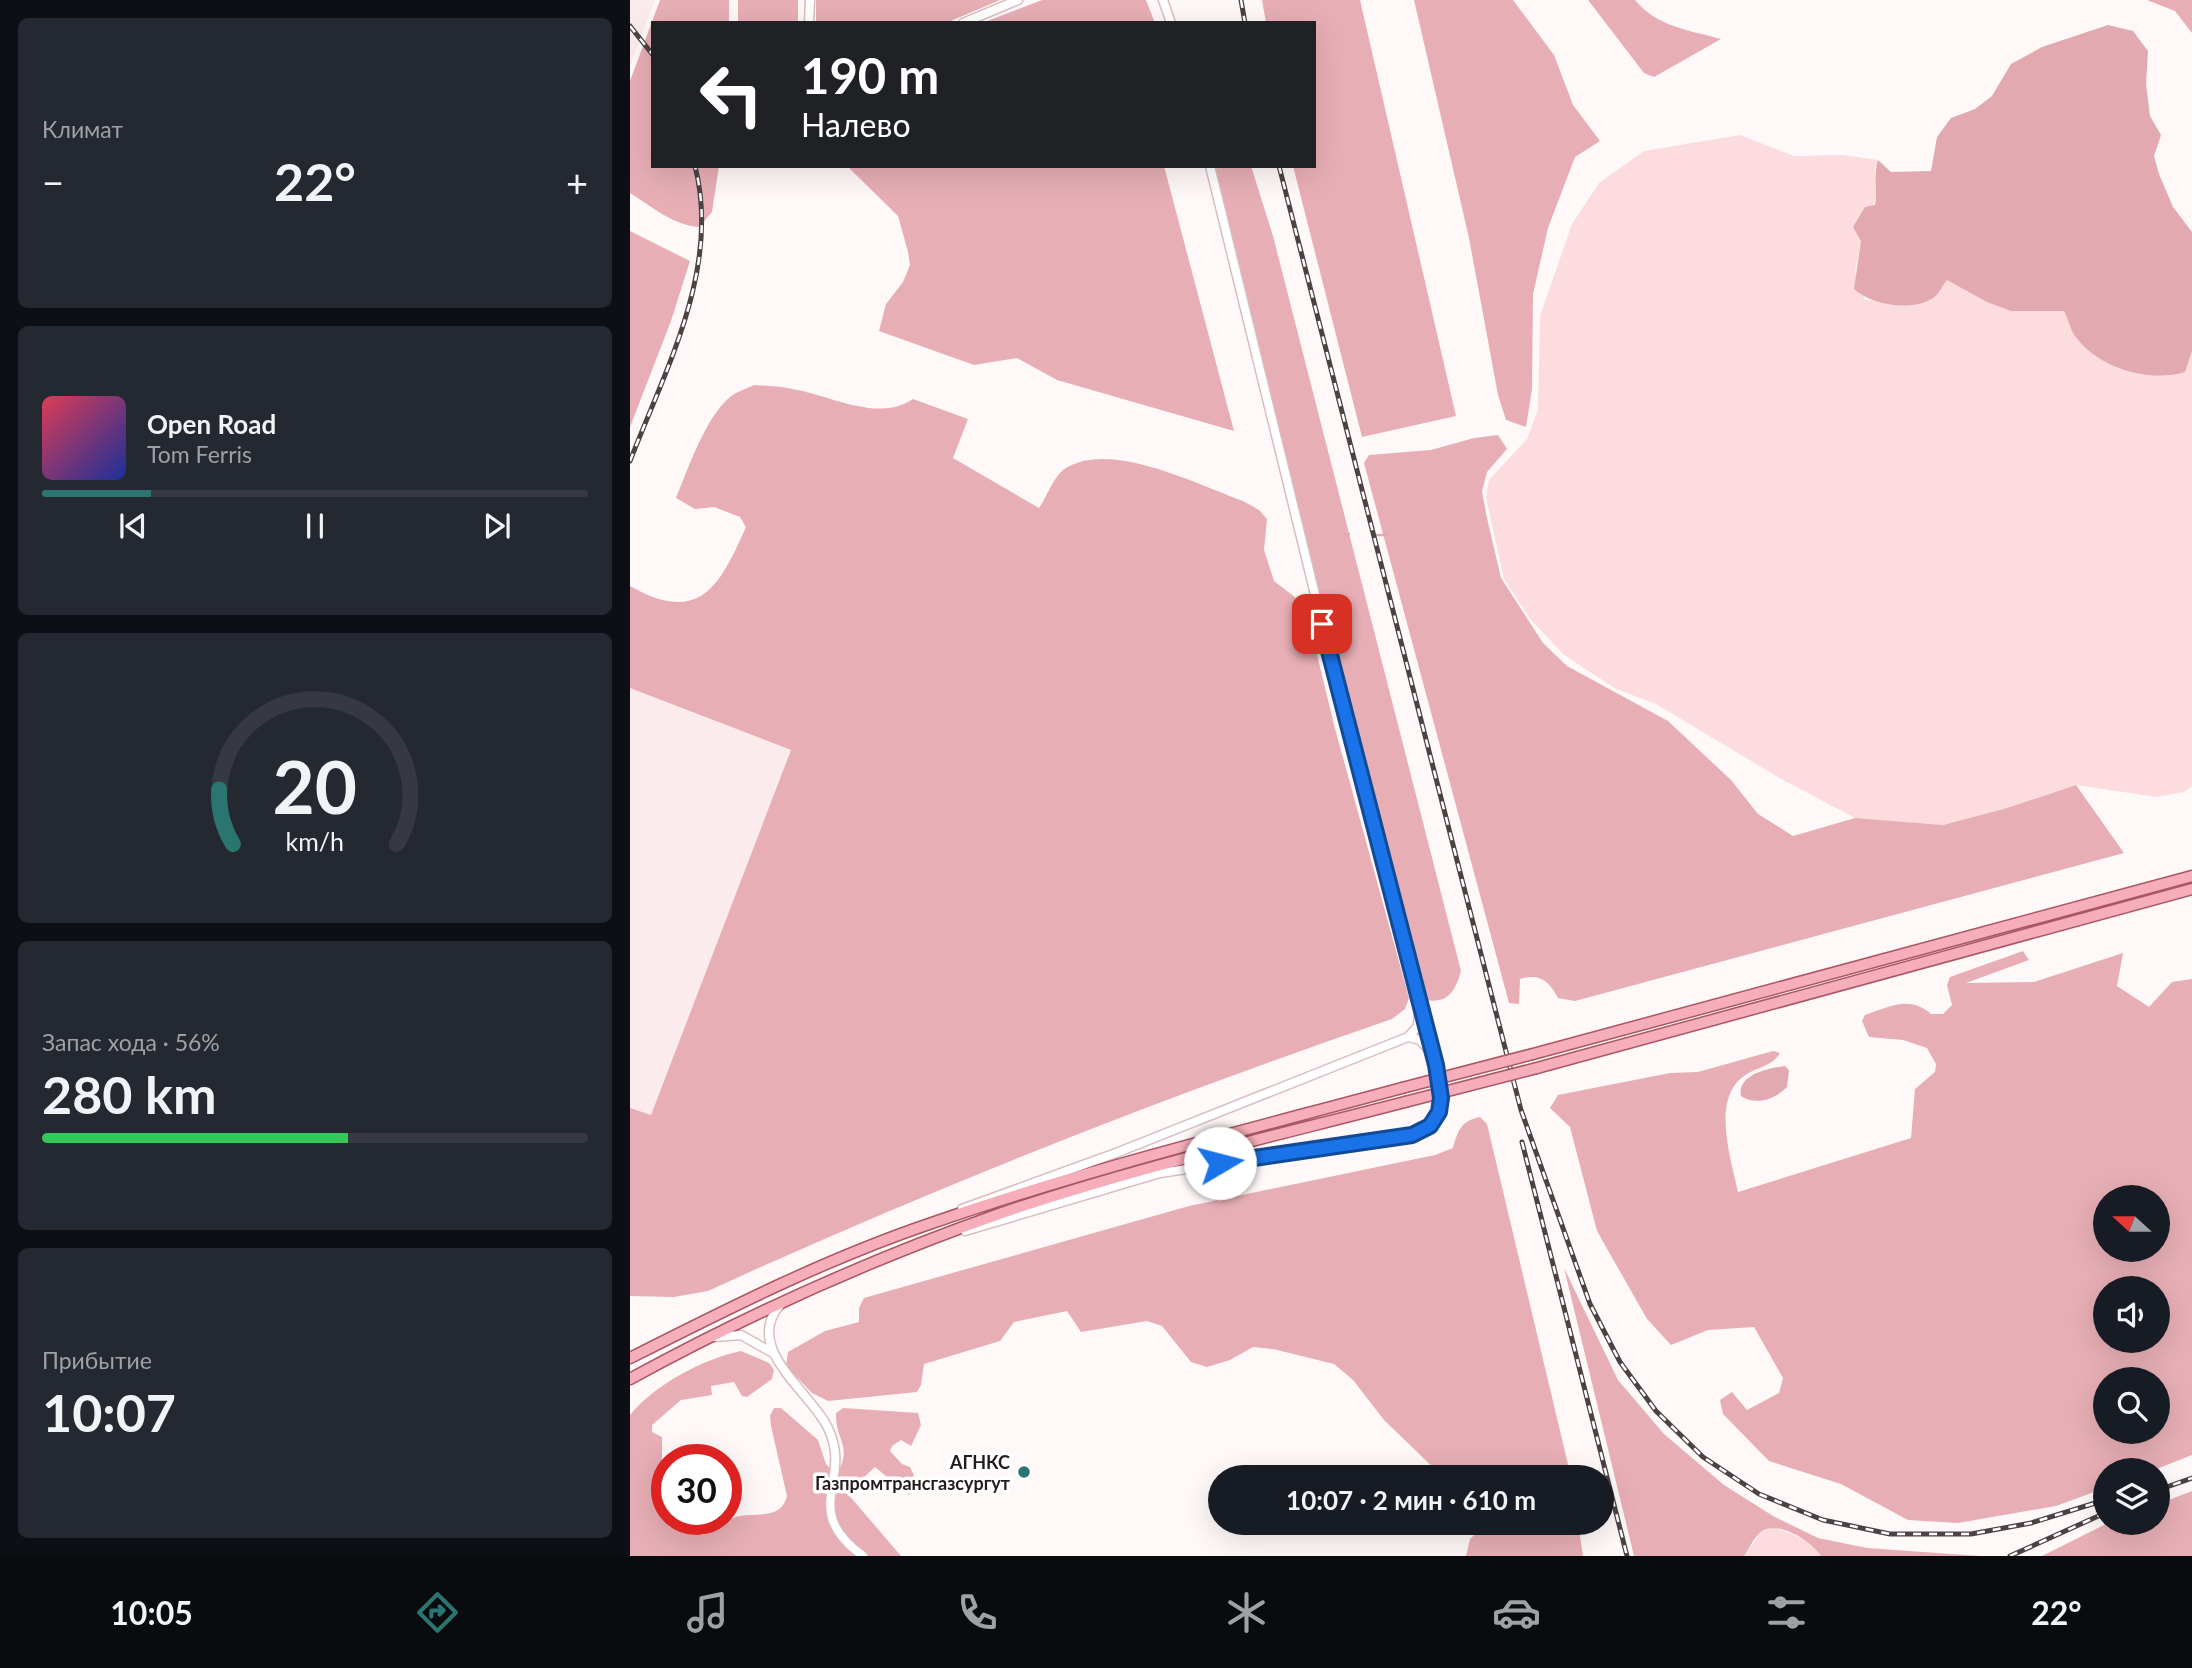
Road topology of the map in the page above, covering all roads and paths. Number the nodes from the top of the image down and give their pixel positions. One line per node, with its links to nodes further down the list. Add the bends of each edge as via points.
1 (810, 0): 4 (street)
2 (1018, 0): 5 (street)
3 (1163, 0): 6 (street)
4 (809, 21)
5 (968, 21)
6 (1170, 21)
7 (1210, 168): 10 (street)
8 (2192, 876): 13 (main road, bridge, via 1138,1158)
9 (2192, 889): 14 (main road, bridge, via 1129,1174)
10 (1414, 980): 11 (street, via 1420,1020); 12 (street)
11 (1408, 1037): 12 (street, via 1424,1043); 13 (street)
12 (1436, 1065): 14 (street, via 1439,1112 1430,1126 1412,1135 1160,1173)
13 (929, 1224): 18 (main road, via 749,1299)
14 (934, 1239): 15 (main road)
15 (784, 1301): 16 (main road); 17 (street, via 767,1328)
16 (705, 1339): 17 (street, via 741,1335); 19 (main road)
17 (773, 1353): 20 (street, via 814,1404 833,1439 831,1521)
18 (630, 1358)
19 (632, 1379)
20 (863, 1556)

